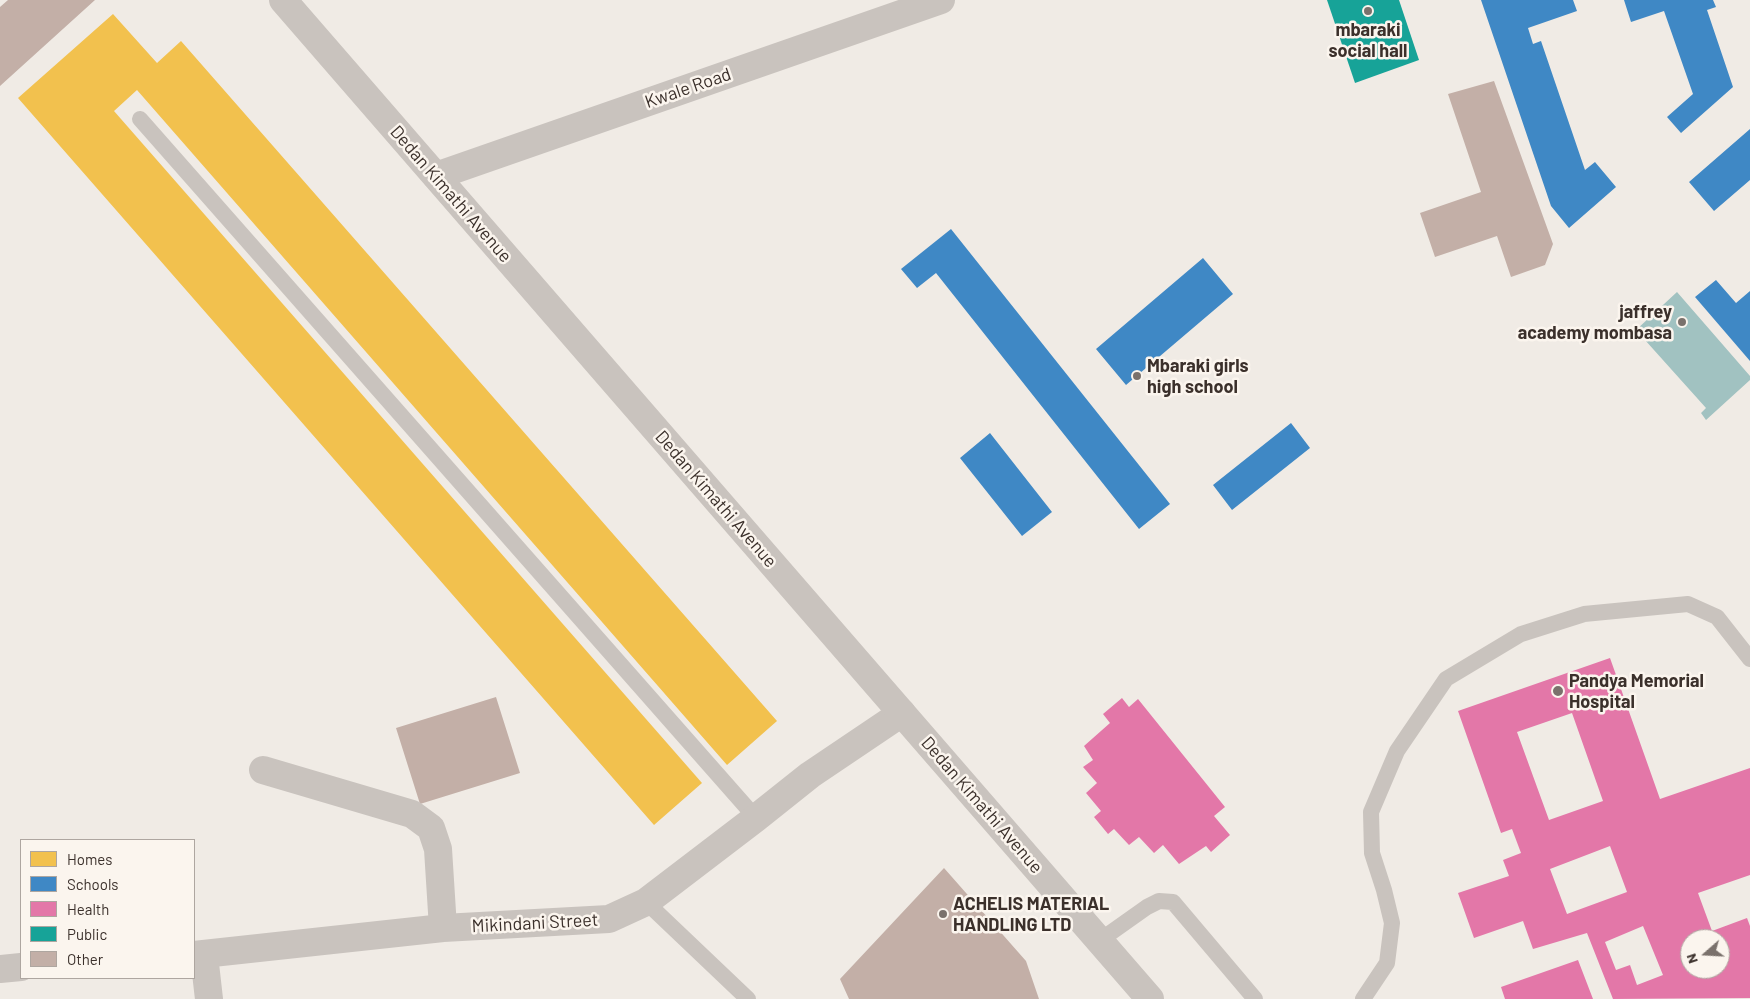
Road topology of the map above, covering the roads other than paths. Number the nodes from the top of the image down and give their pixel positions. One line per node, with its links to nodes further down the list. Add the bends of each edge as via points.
1 (283, 0): 4 (street, Dedan Kimathi Avenue)
2 (941, 0): 4 (street, Kwale Road)
3 (140, 119): 8 (lane)
4 (436, 176): 6 (street, Dedan Kimathi Avenue)
5 (1750, 659): 19 (lane, via 1717,617 1688,604 1584,614 1521,634 1446,679 1397,751 1371,812 1372,853 1392,924 1387,963)
6 (902, 713): 8 (street, Mikindani Street, via 810,775); 11 (street, Dedan Kimathi Avenue)
7 (263, 770): 10 (street, via 412,814 431,828 438,849)
8 (756, 818): 9 (street, Mikindani Street)
9 (646, 902): 10 (street, Mikindani Street, via 609,919); 16 (lane)
10 (443, 928): 12 (street, Mikindani Street)
11 (1100, 941): 17 (street, Dedan Kimathi Avenue); 18 (lane, via 1147,907 1159,902 1173,902)
12 (199, 955): 15 (street)
13 (20, 967): 14 (street)
14 (0, 969)
15 (209, 999)
16 (748, 999)
17 (1150, 999)
18 (1255, 999)
19 (1363, 999)

